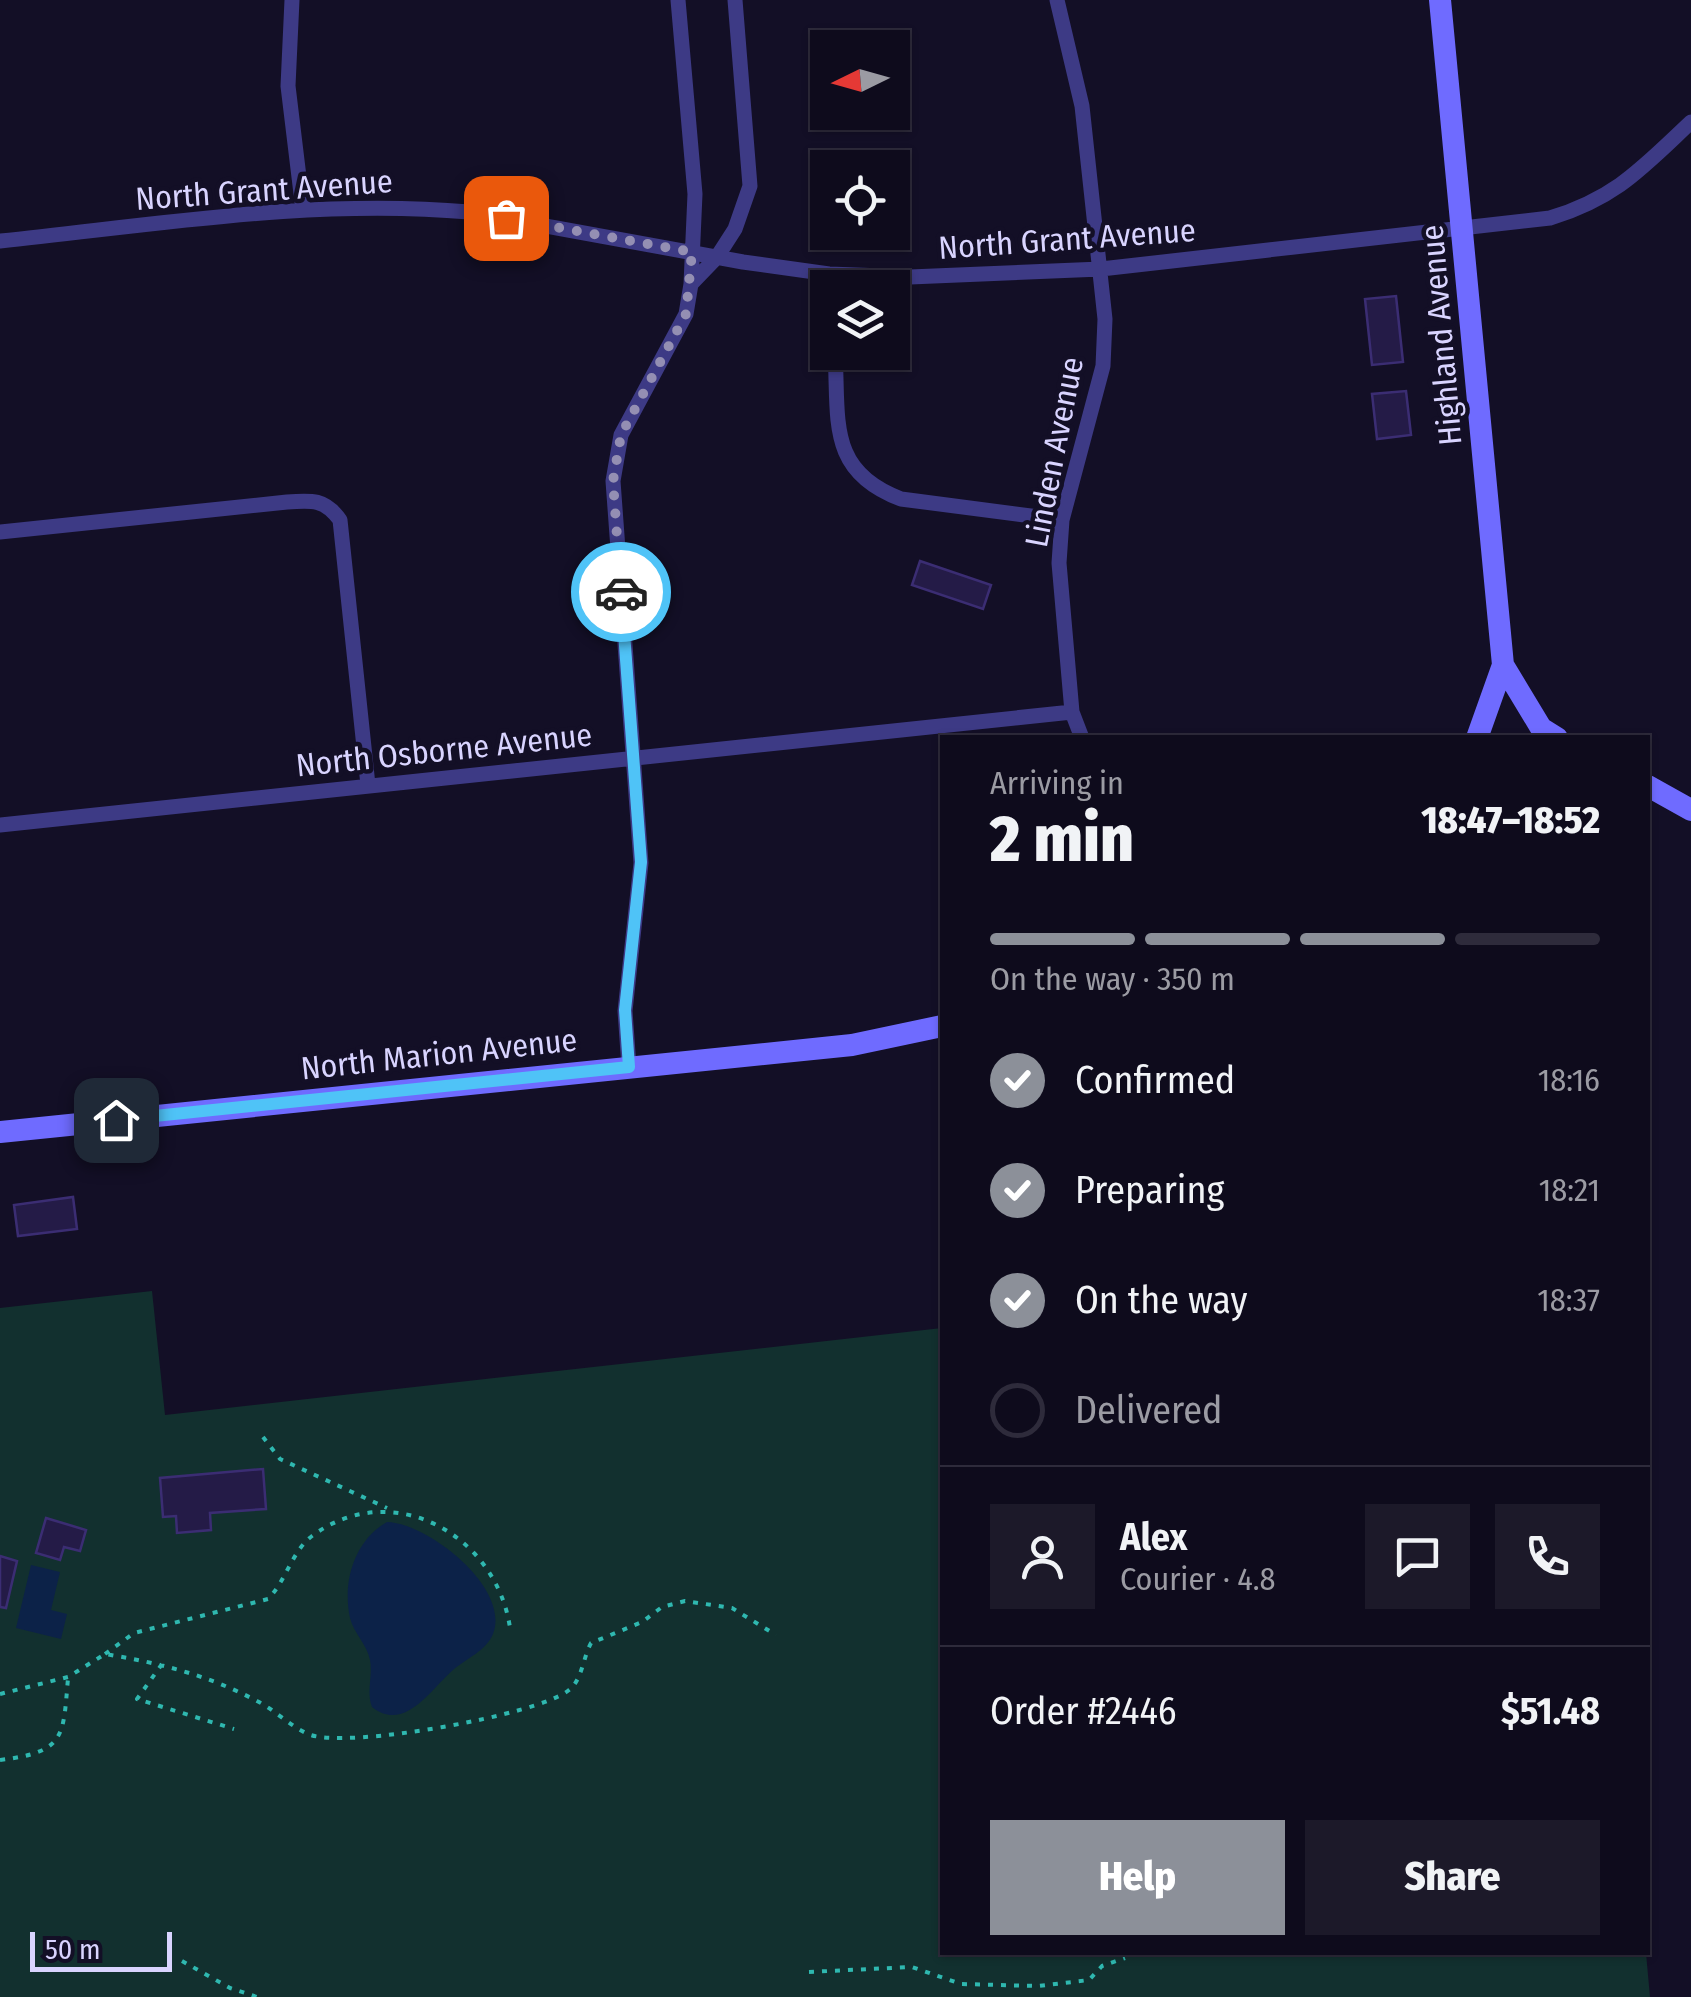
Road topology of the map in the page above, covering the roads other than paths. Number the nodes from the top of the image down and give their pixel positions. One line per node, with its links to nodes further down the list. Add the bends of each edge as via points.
1 (292, 0): 7 (street, via 288,86)
2 (678, 0): 10 (street, via 695,194)
3 (735, 0): 11 (street, via 750,186)
4 (1057, 0): 12 (street, Linden Avenue, via 1082,106)
5 (1440, 0): 8 (street, Highland Avenue)
6 (1691, 122): 8 (street, North Grant Avenue, via 1626,183 1588,206 1550,218)
7 (303, 210): 9 (street, North Grant Avenue); 10 (street, North Grant Avenue, via 469,212)
8 (1464, 227): 12 (street, North Grant Avenue); 19 (street, Highland Avenue)
9 (0, 241)
10 (692, 252): 11 (street, North Grant Avenue); 15 (street)
11 (717, 257): 13 (street, North Grant Avenue); 15 (street)
12 (1101, 269): 14 (street, North Grant Avenue); 17 (street, Linden Avenue, via 1103,366)
13 (810, 277)
14 (910, 279)
15 (692, 284): 24 (street, via 686,314 621,435 613,481)
16 (835, 370): 17 (street, via 840,438 851,469 877,490)
17 (1062, 520): 20 (street, Linden Avenue, via 1059,563)
18 (0, 532): 25 (street, via 316,500 330,506 340,520)
19 (1503, 665): 22 (street); 23 (street)
20 (1072, 712): 21 (street, Linden Avenue); 24 (street, North Osborne Avenue)
21 (1081, 735)
22 (1478, 735)
23 (1552, 735)
24 (634, 758): 25 (street, North Osborne Avenue); 30 (street, via 641,862 625,1010)
25 (368, 785): 28 (street, North Osborne Avenue)
26 (1650, 787): 27 (street)
27 (1691, 810)
28 (0, 825)
29 (940, 1026): 30 (street, North Marion Avenue, via 852,1045)
30 (629, 1067): 31 (street, North Marion Avenue)
31 (0, 1132)

